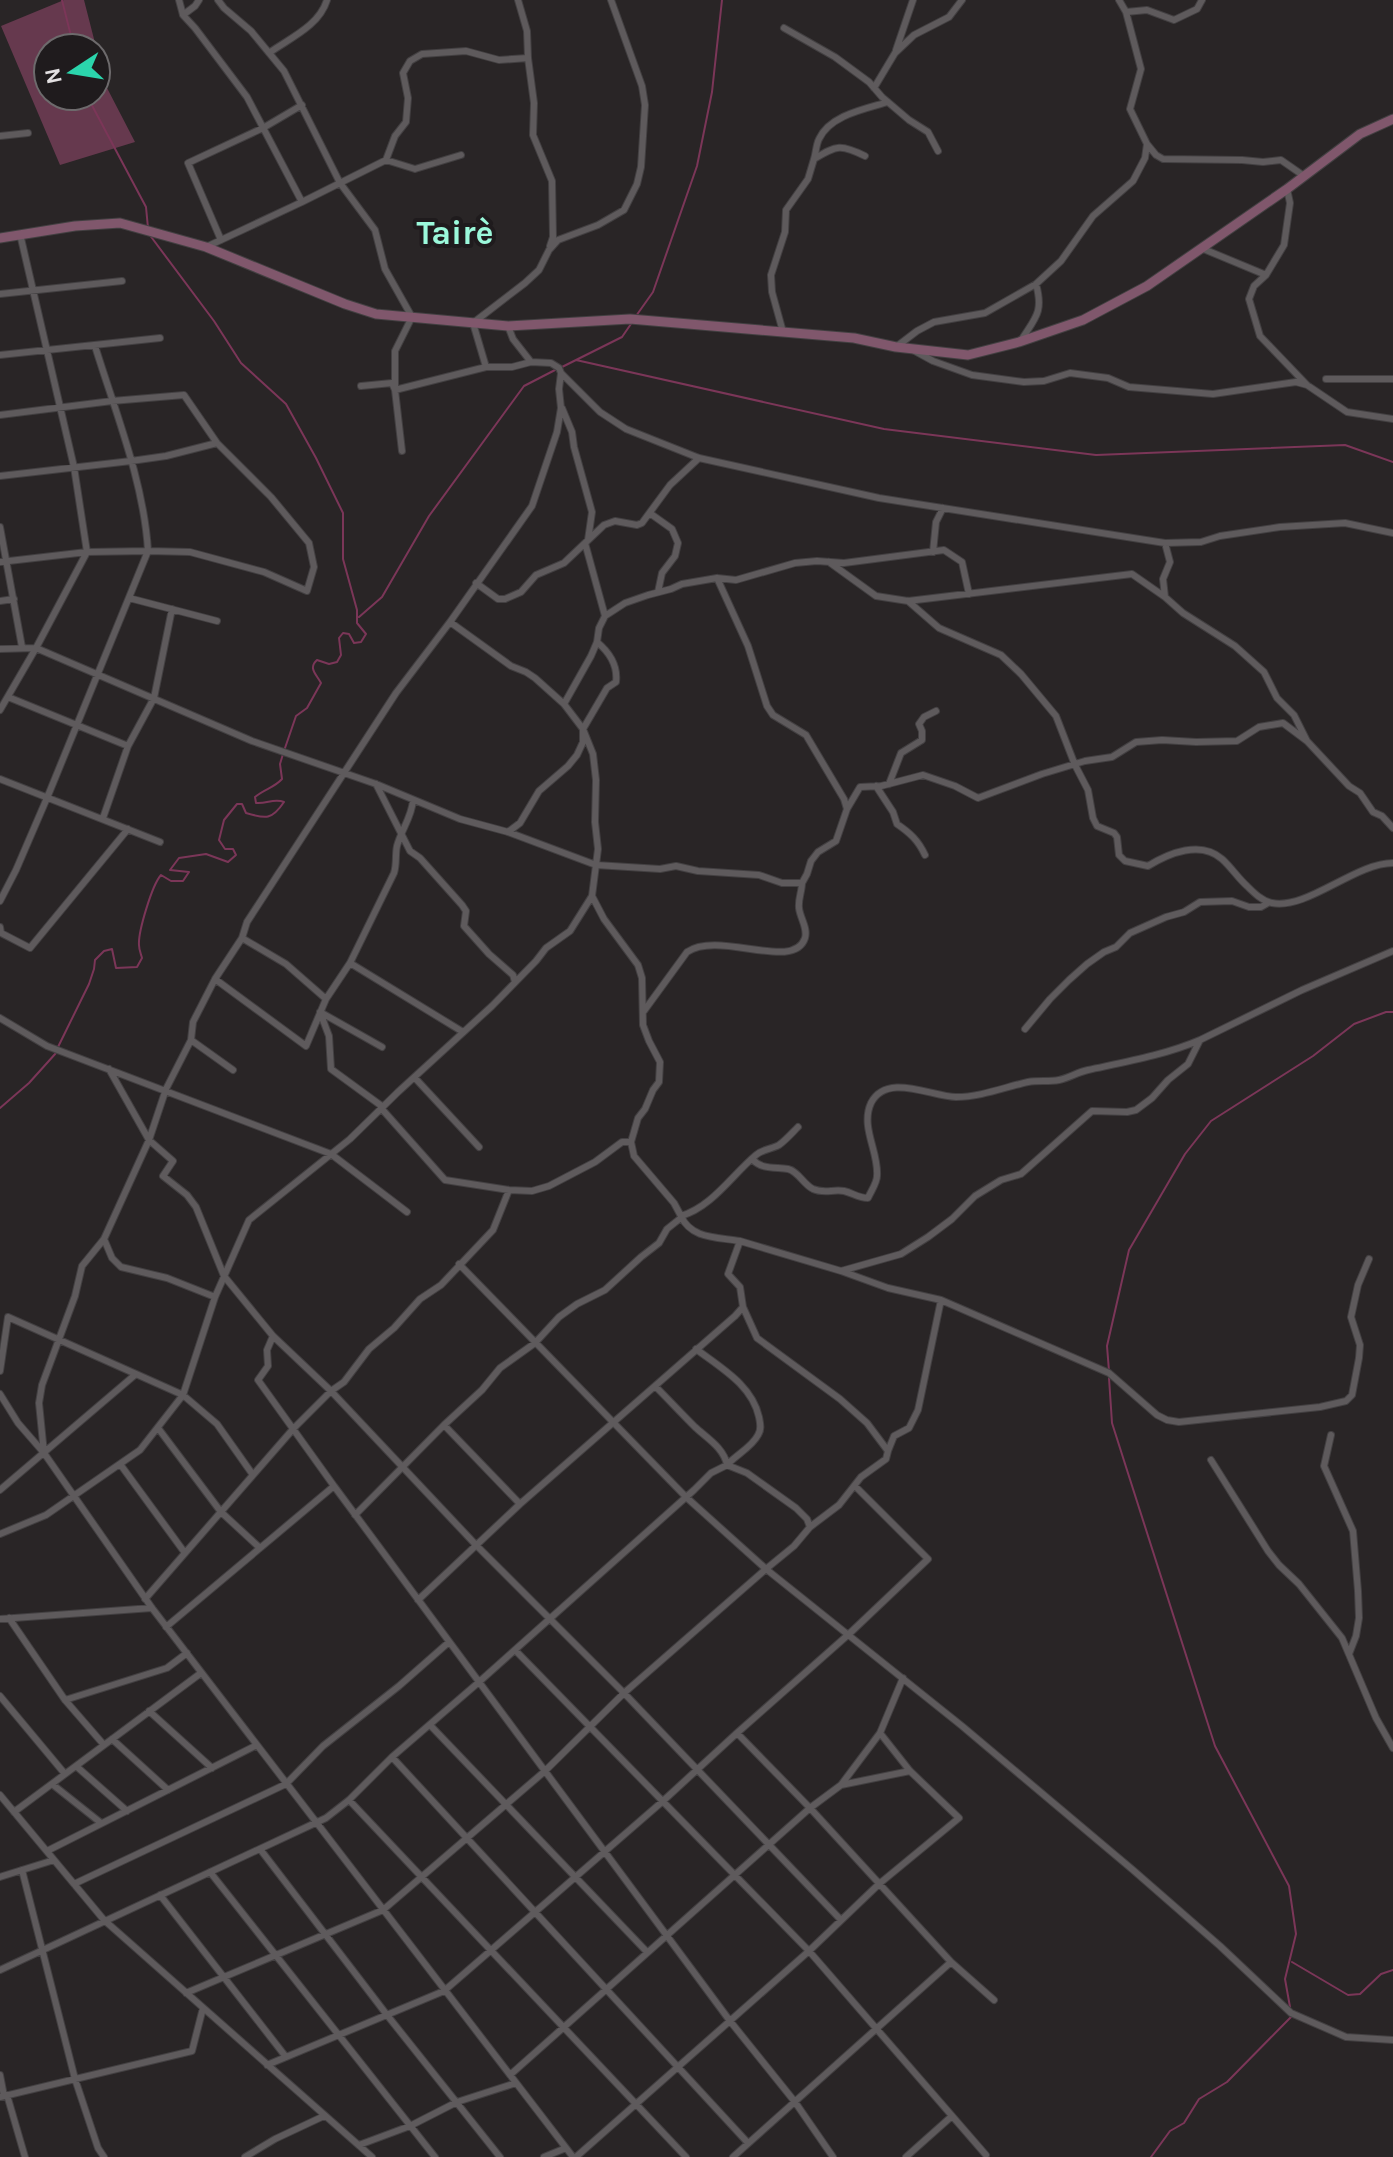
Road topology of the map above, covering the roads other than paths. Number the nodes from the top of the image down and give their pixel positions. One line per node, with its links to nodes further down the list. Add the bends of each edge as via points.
1 (179, 0): 12 (street)
2 (199, 0): 12 (street)
3 (218, 0): 14 (street)
4 (327, 0): 14 (street, via 314,22)
5 (518, 0): 16 (street)
6 (611, 0): 39 (street, via 645,105 637,184 624,210 558,240)
7 (913, 0): 15 (street)
8 (962, 0): 15 (street, via 949,17 914,35)
9 (1119, 0): 11 (street)
10 (1202, 0): 11 (street, via 1197,9 1174,20 1147,10)
11 (1126, 12): 24 (street, via 1141,69 1130,109)
12 (183, 15): 21 (street, via 247,97)
13 (784, 28): 17 (street, via 835,57)
14 (269, 53): 19 (street)
15 (895, 53): 17 (street)
16 (528, 58): 29 (street, via 499,60 466,51 422,54 410,61 403,73 406,122); 39 (street, via 533,135 552,181)
17 (874, 88): 18 (street)
18 (888, 102): 25 (street, via 928,132); 28 (street, via 835,121 819,138)
19 (302, 105): 21 (street); 31 (street)
20 (1393, 119): 30 (street, via 1360,134)
21 (263, 128): 33 (street); 36 (street, via 188,163)
22 (28, 133): 23 (street)
23 (0, 136)
24 (1147, 144): 30 (street, via 1163,159 1281,160); 42 (street, via 1133,181 1093,216 1061,261)
25 (938, 151)
26 (461, 155): 29 (street, via 415,169)
27 (865, 156): 28 (street, via 847,147)
28 (814, 159): 48 (street, via 808,179 786,210 771,275)
29 (386, 160): 31 (street)
30 (1304, 176): 32 (street)
31 (340, 183): 33 (street); 45 (street, via 375,230 385,269)
32 (1287, 189): 38 (street); 40 (street, via 1284,245)
33 (302, 202): 36 (street)
34 (20, 234): 35 (street); 37 (street, via 120,223); 43 (street)
35 (0, 238)
36 (221, 240): 37 (street)
37 (206, 247): 45 (street, via 345,304)
38 (1201, 248): 40 (street); 50 (street, via 1147,286 1083,320)
39 (549, 250): 46 (street, via 539,270)
40 (1266, 275): 61 (street, via 1249,299 1260,336)
41 (122, 281): 43 (street)
42 (1036, 284): 50 (street, via 1040,310); 52 (street, via 985,313 934,322)
43 (33, 291): 44 (street); 54 (street)
44 (0, 294)
45 (412, 317): 46 (street); 63 (street, via 395,351)
46 (473, 323): 47 (street); 57 (street)
47 (508, 326): 48 (street, via 635,319); 56 (street)
48 (783, 332): 52 (street)
49 (160, 338): 51 (street)
50 (1019, 342): 53 (street, via 968,355)
51 (95, 346): 54 (street); 64 (street)
52 (896, 347): 53 (street)
53 (908, 348): 61 (street, via 972,375 1024,382 1070,373 1129,387 1213,394 1296,382)
54 (47, 350): 55 (street); 65 (street)
55 (0, 355)
56 (531, 362): 57 (street); 58 (street, via 551,363)
57 (486, 367): 63 (street)
58 (561, 373): 66 (street); 71 (street, via 600,412 626,429)
59 (1326, 379): 60 (street)
60 (1393, 379)
61 (1307, 385): 68 (street, via 1347,412)
62 (361, 386): 63 (street, via 392,383)
63 (395, 390): 70 (street)
64 (112, 401): 65 (street); 69 (street, via 184,395); 72 (street)
65 (60, 407): 67 (street); 73 (street)
66 (561, 408): 79 (street, via 592,512); 87 (street, via 532,506)
67 (0, 415)
68 (1393, 419)
69 (217, 443): 72 (street); 81 (street, via 309,543 314,567 307,591 264,572 190,552)
70 (402, 451)
71 (699, 458): 75 (street); 76 (street, via 670,485)
72 (131, 461): 73 (street); 81 (street, via 147,521)
73 (74, 467): 74 (street); 82 (street)
74 (0, 476)
75 (943, 508): 80 (street); 83 (street)
76 (651, 514): 79 (street, via 637,525 604,525); 88 (street, via 672,529 678,543)
77 (0, 527): 84 (street)
78 (1393, 533): 80 (street, via 1345,523)
79 (587, 541): 87 (street, via 564,563 536,575 521,592 505,599); 96 (street)
80 (1165, 543): 90 (street, via 1170,562 1163,579)
81 (148, 551): 82 (street); 91 (street)
82 (87, 552): 84 (street); 101 (street)
83 (933, 552): 85 (street); 89 (street, via 944,550 962,562)
84 (3, 561): 92 (street)
85 (829, 562): 86 (street, via 795,563 736,580); 94 (street, via 876,596)
86 (717, 578): 88 (street); 121 (street, via 748,646 767,706 806,735)
87 (476, 583): 98 (street)
88 (658, 592): 96 (street)
89 (969, 594): 90 (street, via 1132,574); 94 (street)
90 (1165, 597): 111 (street, via 1264,672)
91 (129, 598): 95 (street); 103 (street)
92 (14, 599): 93 (street); 100 (street)
93 (0, 601)
94 (908, 601): 113 (street, via 939,628 1001,655 1021,674 1056,716)
95 (172, 609): 97 (street); 105 (street)
96 (605, 616): 99 (street)
97 (217, 621)
98 (450, 622): 106 (street); 114 (street, via 396,693)
99 (597, 642): 106 (street); 110 (street, via 616,669 616,682)
100 (22, 647): 101 (street); 102 (street)
101 (36, 648): 103 (street); 104 (street)
102 (0, 649)
103 (96, 675): 105 (street); 109 (street)
104 (8, 697): 107 (street); 109 (street)
105 (154, 698): 112 (street); 114 (street)
106 (564, 704): 110 (street)
107 (0, 710)
108 (936, 711): 117 (street, via 919,724 922,740 901,753)
109 (76, 725): 112 (street); 119 (street)
110 (583, 729): 125 (street, via 577,755 539,791 520,823); 130 (street, via 596,780)
111 (1307, 741): 113 (street, via 1283,723 1259,727 1237,741 1136,742 1112,757); 123 (street)
112 (128, 746): 122 (street)
113 (1075, 765): 117 (street, via 978,798 923,775); 134 (street, via 1097,826 1114,833 1125,861 1148,866 1166,855 1205,849)
114 (345, 774): 116 (street); 136 (street, via 247,922)
115 (0, 779): 119 (street)
116 (376, 784): 120 (street); 126 (street)
117 (889, 784): 118 (street)
118 (876, 786): 121 (street, via 860,787); 128 (street, via 897,824 912,834)
119 (47, 798): 122 (street); 133 (street)
120 (413, 800): 125 (street); 126 (street)
121 (847, 809): 131 (street, via 836,841 818,852)
122 (103, 818): 124 (street)
123 (1393, 828)
124 (128, 829): 127 (street); 135 (street, via 30,948 1,933)
125 (508, 832): 130 (street)
126 (402, 835): 138 (street, via 394,873); 140 (street, via 410,851 466,911 464,926)
127 (160, 842)
128 (925, 855)
129 (1393, 863): 134 (street, via 1373,866 1298,899)
130 (596, 865): 131 (street, via 676,866); 132 (street)
131 (802, 883): 143 (street, via 799,908 805,939 797,949 776,954 719,945 694,948)
132 (592, 896): 140 (street, via 570,931); 143 (street, via 638,965)
133 (0, 901)
134 (1268, 903): 145 (street, via 1249,907 1232,901 1200,902 1130,933 1069,980)
135 (0, 927)
136 (242, 938): 139 (street); 141 (street, via 286,964)
137 (1393, 951): 148 (street)
138 (350, 963): 141 (street); 146 (street)
139 (215, 979): 142 (street, via 306,1046); 147 (street, via 193,1022)
140 (515, 982): 146 (street)
141 (326, 999): 142 (street)
142 (320, 1012): 149 (street); 154 (street, via 329,1036 331,1069)
143 (642, 1014): 157 (street, via 660,1072)
144 (0, 1018): 150 (street, via 46,1045)
145 (1025, 1029)
146 (463, 1032): 152 (street)
147 (191, 1040): 151 (street); 153 (street)
148 (1200, 1040): 160 (street, via 1059,1080 987,1093 955,1097 920,1089 886,1090 871,1103 867,1117 877,1177 868,1198 815,1190 795,1172); 168 (street, via 1188,1064 1136,1110 1092,1111 1021,1174 975,1196 928,1237 901,1254)
149 (382, 1047)
150 (109, 1069): 153 (street); 156 (street)
151 (233, 1070)
152 (415, 1078): 154 (street); 158 (street)
153 (166, 1089): 156 (street); 159 (street)
154 (382, 1108): 159 (street); 161 (street, via 445,1180)
155 (798, 1127): 160 (street, via 777,1147)
156 (149, 1140): 164 (street); 169 (street, via 173,1161 163,1176 196,1207)
157 (631, 1142): 161 (street, via 622,1142 549,1186); 163 (street, via 634,1156)
158 (479, 1147)
159 (331, 1154): 162 (street); 169 (street, via 249,1220)
160 (752, 1159): 163 (street, via 705,1204)
161 (509, 1190): 167 (street, via 493,1230)
162 (407, 1212)
163 (681, 1217): 165 (street, via 696,1234); 175 (street, via 605,1290 559,1317)
164 (104, 1239): 170 (street, via 121,1267); 174 (street, via 82,1266)
165 (740, 1241): 168 (street); 172 (street, via 728,1274 740,1287)
166 (1369, 1259): 171 (street, via 1351,1317 1360,1345 1352,1395 1346,1401 1179,1422 1157,1415 1109,1373)
167 (459, 1264): 175 (street); 180 (street)
168 (841, 1271): 171 (street)
169 (224, 1276): 170 (street); 173 (street)
170 (215, 1297): 182 (street)
171 (941, 1300): 188 (street, via 918,1410 909,1428 894,1436)
172 (743, 1307): 176 (street); 188 (street, via 757,1338 840,1399)
173 (273, 1336): 180 (street); 186 (street, via 268,1366 258,1380)
174 (58, 1339): 177 (street, via 8,1317); 178 (street); 189 (street, via 39,1403)
175 (535, 1343): 183 (street); 184 (street, via 500,1368)
176 (696, 1349): 179 (street); 192 (street, via 755,1403 761,1430)
177 (0, 1371)
178 (136, 1374): 182 (street); 189 (street)
179 (655, 1386): 183 (street); 192 (street, via 713,1441)
180 (331, 1391): 186 (street); 193 (street)
181 (0, 1394): 189 (street)
182 (183, 1395): 185 (street); 194 (street, via 217,1424)
183 (614, 1422): 198 (street); 200 (street)
184 (444, 1425): 193 (street); 200 (street)
185 (158, 1428): 191 (street); 201 (street)
186 (294, 1428): 194 (street); 195 (street)
187 (1331, 1435): 220 (street, via 1324,1466 1353,1531 1358,1591 1359,1618)
188 (888, 1451): 196 (street, via 886,1459)
189 (44, 1453): 197 (street); 199 (street)
190 (1211, 1460): 220 (street, via 1268,1551 1331,1622)
191 (120, 1464): 199 (street); 207 (street)
192 (727, 1465): 198 (street); 203 (street, via 796,1508)
193 (404, 1466): 202 (street); 205 (street)
194 (253, 1475): 201 (street)
195 (334, 1486): 202 (street); 206 (street)
196 (855, 1486): 203 (street); 216 (street, via 928,1559)
197 (0, 1490)
198 (686, 1497): 208 (street); 213 (street)
199 (73, 1498): 204 (street); 209 (street)
200 (520, 1504): 205 (street)
201 (221, 1512): 206 (street); 207 (street)
202 (355, 1515): 210 (street)
203 (810, 1527): 208 (street)
204 (0, 1534)
205 (476, 1545): 210 (street); 213 (street)
206 (260, 1548): 215 (street)
207 (185, 1553): 209 (street)
208 (766, 1569): 216 (street); 224 (street)
209 (145, 1599): 211 (street)
210 (418, 1600): 217 (street)
211 (152, 1608): 212 (street); 215 (street)
212 (9, 1618): 214 (street); 226 (street)
213 (551, 1618): 218 (street); 224 (street)
214 (0, 1619)
215 (166, 1627): 219 (street)
216 (849, 1634): 222 (street); 230 (street)
217 (449, 1642): 223 (street); 244 (street, via 323,1746)
218 (515, 1650): 223 (street); 229 (street)
219 (187, 1653): 221 (street); 226 (street, via 167,1668)
220 (1349, 1654): 235 (street)
221 (201, 1673): 227 (street); 234 (street)
222 (903, 1678): 231 (street); 295 (street, via 1133,1870 1291,2013 1346,2037)
223 (479, 1682): 228 (street); 240 (street)
224 (624, 1693): 229 (street); 239 (street)
225 (0, 1696): 242 (street)
226 (65, 1700): 233 (street)
227 (149, 1711): 232 (street); 238 (street)
228 (430, 1725): 236 (street); 250 (street)
229 (589, 1726): 240 (street); 249 (street)
230 (737, 1733): 239 (street); 251 (street)
231 (880, 1733): 241 (street); 245 (street)
232 (112, 1739): 233 (street); 246 (street)
233 (104, 1745): 237 (street)
234 (257, 1745): 238 (street); 244 (street)
235 (1393, 1748)
236 (392, 1757): 248 (street); 256 (street)
237 (76, 1766): 242 (street); 252 (street)
238 (212, 1768): 246 (street)
239 (698, 1770): 249 (street); 257 (street)
240 (545, 1771): 250 (street); 260 (street)
241 (910, 1771): 245 (street); 269 (street, via 959,1818)
242 (65, 1774): 243 (street)
243 (52, 1784): 253 (street); 254 (street)
244 (286, 1784): 255 (street); 268 (street)
245 (841, 1785): 251 (street)
246 (168, 1790): 252 (street)
247 (0, 1795): 253 (street)
248 (349, 1800): 255 (street); 265 (street)
249 (663, 1801): 260 (street); 264 (street)
250 (506, 1804): 256 (street); 267 (street)
251 (810, 1808): 257 (street); 269 (street)
252 (127, 1811): 254 (street)
253 (14, 1812): 259 (street)
254 (101, 1823): 259 (street)
255 (316, 1823): 258 (street); 271 (street)
256 (466, 1838): 265 (street); 272 (street)
257 (769, 1845): 264 (street); 274 (street)
258 (260, 1849): 263 (street); 275 (street)
259 (47, 1851): 261 (street)
260 (605, 1853): 267 (street); 276 (street)
261 (54, 1860): 262 (street); 268 (street)
262 (22, 1870): 266 (street); 277 (street)
263 (210, 1872): 270 (street); 281 (street)
264 (734, 1875): 276 (street); 279 (street)
265 (421, 1876): 271 (street); 278 (street)
266 (0, 1877)
267 (576, 1878): 272 (street); 280 (street)
268 (74, 1884): 273 (street)
269 (879, 1884): 274 (street); 282 (street)
270 (160, 1895): 273 (street); 284 (street)
271 (383, 1910): 275 (street); 286 (street)
272 (535, 1912): 278 (street); 285 (street)
273 (104, 1920): 277 (street); 287 (street)
274 (841, 1920): 279 (street)
275 (325, 1934): 281 (street); 290 (street)
276 (666, 1936): 280 (street); 291 (street)
277 (42, 1950): 283 (street); 301 (street)
278 (491, 1950): 286 (street); 292 (street)
279 (809, 1951): 291 (street); 293 (street)
280 (647, 1952): 285 (street)
281 (276, 1955): 284 (street); 294 (street)
282 (951, 1962): 288 (street); 293 (street)
283 (0, 1970)
284 (224, 1977): 287 (street); 296 (street)
285 (606, 1989): 292 (street); 298 (street)
286 (444, 1991): 290 (street); 300 (street)
287 (186, 1993): 289 (street)
288 (994, 2000)
289 (203, 2008): 297 (street); 301 (street, via 192,2051)
290 (387, 2015): 294 (street); 304 (street)
291 (730, 2021): 298 (street); 305 (street)
292 (563, 2027): 300 (street); 306 (street)
293 (876, 2029): 305 (street); 308 (street)
294 (338, 2035): 296 (street); 309 (street)
295 (1393, 2040)
296 (286, 2057): 297 (street)
297 (267, 2065): 307 (street)
298 (678, 2066): 306 (street); 310 (street)
299 (0, 2075): 303 (street)
300 (510, 2075): 302 (street)
301 (75, 2079): 303 (street); 316 (street)
302 (516, 2083): 304 (street); 312 (street)
303 (4, 2096): 315 (street)
304 (457, 2102): 309 (street); 320 (street)
305 (795, 2102): 310 (street); 313 (street)
306 (636, 2104): 322 (street); 323 (street)
307 (324, 2116): 311 (street); 317 (street)
308 (952, 2116): 314 (street); 326 (street)
309 (410, 2126): 311 (street); 319 (street)
310 (748, 2143): 324 (street)
311 (359, 2145): 318 (street)
312 (566, 2148): 321 (street); 322 (street)
313 (831, 2154): 325 (street)
314 (986, 2155)
315 (25, 2157)
316 (104, 2157)
317 (245, 2157)
318 (372, 2157)
319 (435, 2157)
320 (500, 2157)
321 (544, 2157)
322 (575, 2157)
323 (686, 2157)
324 (733, 2157)
325 (820, 2157)
326 (906, 2157)

